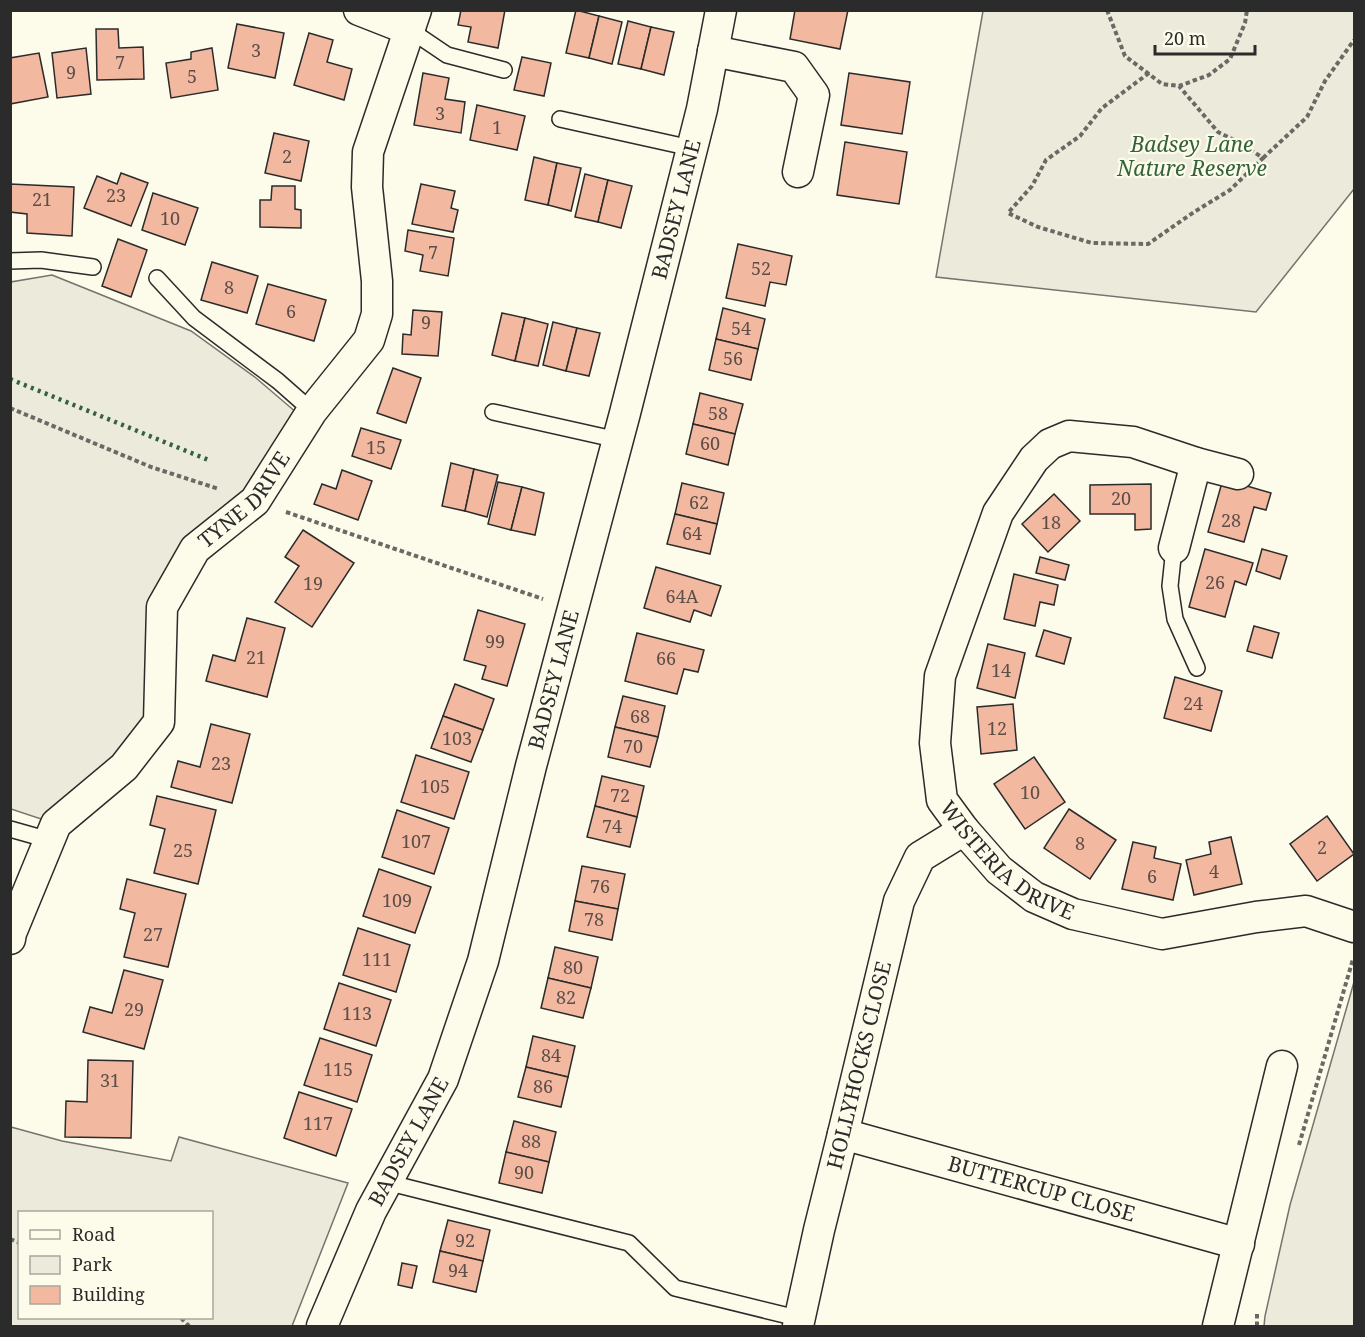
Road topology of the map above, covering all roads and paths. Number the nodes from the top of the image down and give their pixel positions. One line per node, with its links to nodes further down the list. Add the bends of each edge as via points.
1 (359, 10): 5 (street)
2 (721, 10): 7 (street, BADSEY LANE)
3 (1107, 10): 9 (path, via 1125,56)
4 (1247, 10): 10 (path, via 1230,59 1209,75)
5 (413, 20): 8 (lane, via 447,55); 19 (street, TYNE DRIVE, via 368,152 377,314 369,340)
6 (1354, 40): 13 (path, via 1324,81 1307,117)
7 (713, 51): 12 (street, BADSEY LANE); 14 (street, via 794,67 814,95)
8 (504, 70)
9 (1149, 73): 10 (path, via 1162,84); 13 (path, via 1102,108 1080,136 1046,160 1032,186 1008,213 1038,227 1092,243 1148,244 1230,190)
10 (1179, 86): 13 (path, via 1218,132)
11 (560, 119): 12 (lane)
12 (692, 148): 21 (street, BADSEY LANE)
13 (1263, 158)
14 (798, 171)
15 (10, 261): 16 (lane, via 41,260)
16 (93, 267)
17 (157, 278): 19 (lane, via 194,318)
18 (10, 408): 24 (path, via 151,467)
19 (312, 411): 24 (street, TYNE DRIVE)
20 (493, 412): 21 (lane)
21 (618, 440): 26 (street, BADSEY LANE)
22 (1196, 463): 23 (street, WISTERIA DRIVE); 25 (street); 29 (street, WISTERIA DRIVE, via 1133,442 1069,436 1050,444 1034,459 998,513 940,676 935,743 942,800)
23 (1238, 474)
24 (255, 501): 26 (path); 30 (street, TYNE DRIVE, via 195,549 162,607 159,722 124,767 56,824)
25 (1174, 548): 27 (lane, via 1170,586 1175,619)
26 (572, 609): 37 (street, BADSEY LANE, via 483,961 443,1079)
27 (1197, 668)
28 (10, 830): 30 (lane)
29 (964, 830): 31 (street, WISTERIA DRIVE, via 999,870 1034,897 1073,914 1162,934 1306,911); 35 (street, HOLLYHOCKS CLOSE, via 920,857 899,901)
30 (49, 840): 32 (street, TYNE DRIVE)
31 (1354, 927)
32 (10, 939)
33 (1354, 954): 36 (path)
34 (1282, 1066): 38 (street)
35 (843, 1134): 38 (street, BUTTERCUP CLOSE); 40 (street, HOLLYHOCKS CLOSE)
36 (1298, 1149)
37 (386, 1182): 40 (lane, via 629,1243 675,1288); 41 (street, BADSEY LANE)
38 (1239, 1244): 42 (street)
39 (1259, 1304): 43 (path)
40 (800, 1323)
41 (322, 1326)
42 (1218, 1326)
43 (1257, 1326)

